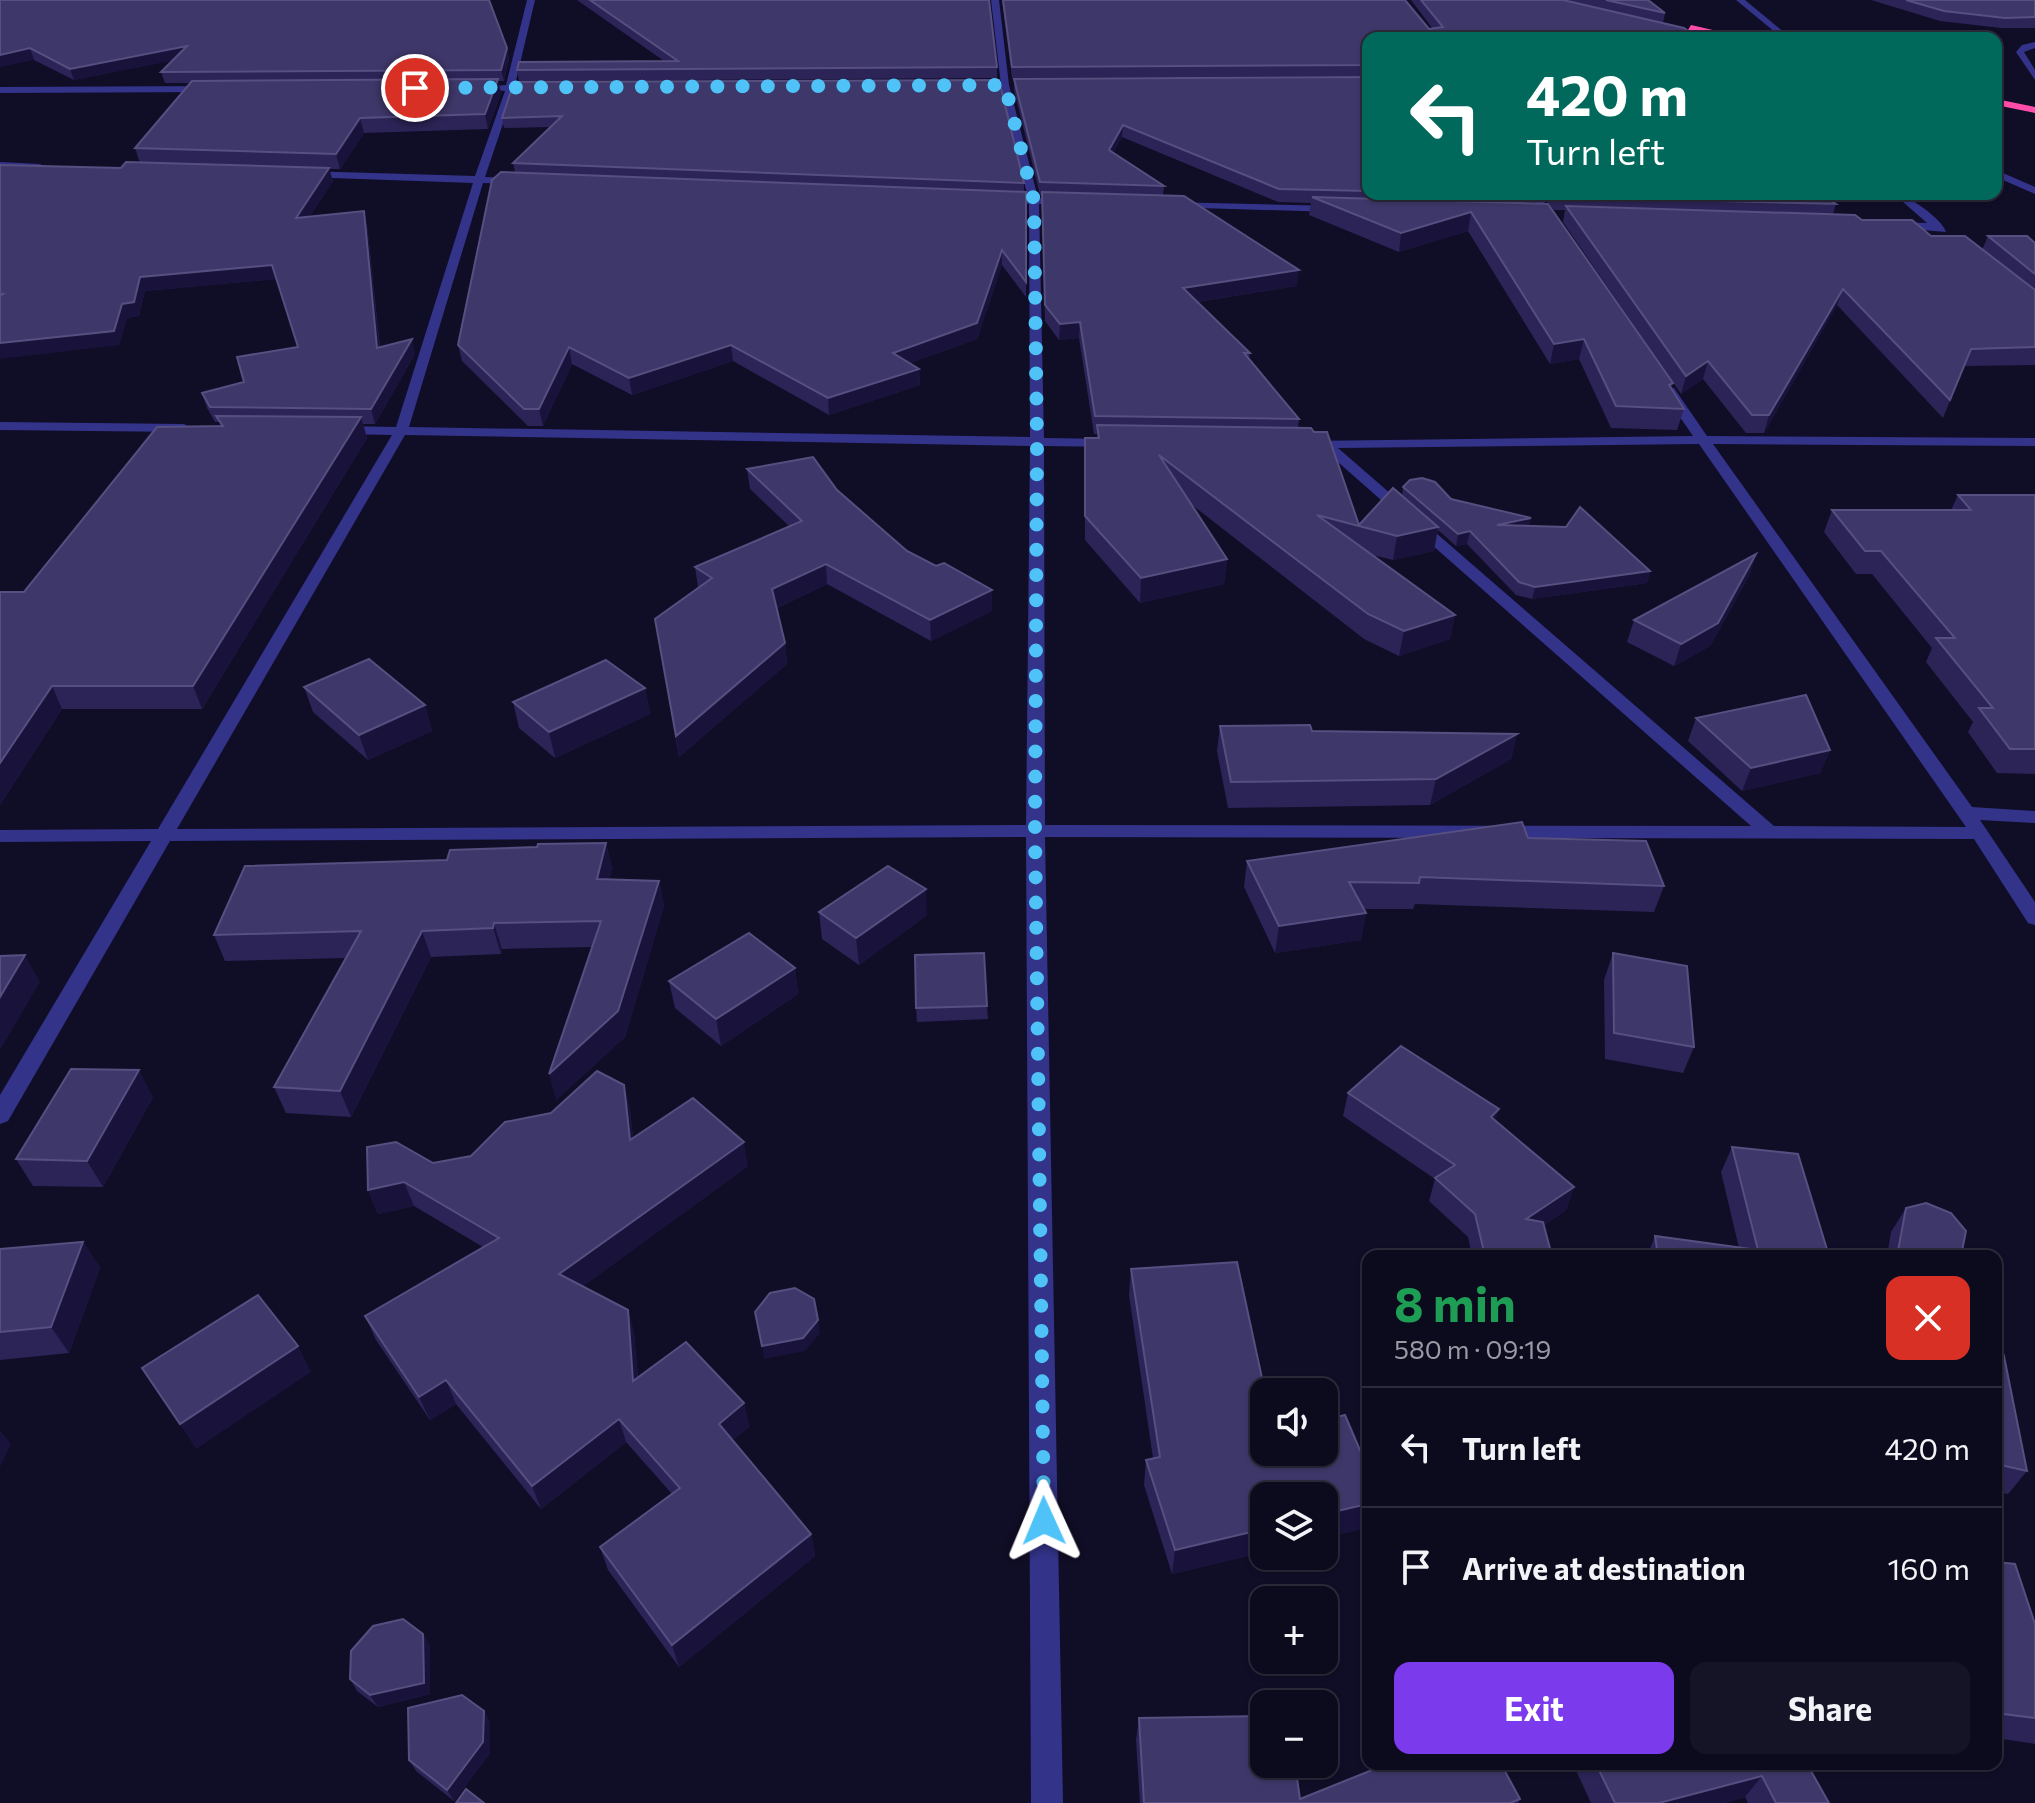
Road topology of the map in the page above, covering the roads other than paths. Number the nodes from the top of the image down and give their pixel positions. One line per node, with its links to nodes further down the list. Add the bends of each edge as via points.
1 (531, 0): 11 (street)
2 (995, 0): 28 (street, via 1005,85)
3 (1740, 0): 6 (street)
4 (1650, 23): 5 (highway)
5 (1692, 32)
6 (1780, 32)
7 (2035, 45): 8 (street, via 2020,52)
8 (2035, 77)
9 (558, 87): 11 (street)
10 (463, 88): 11 (street)
11 (510, 88): 22 (street)
12 (223, 89): 13 (street)
13 (0, 90)
14 (2002, 96): 16 (highway)
15 (2002, 103): 17 (highway)
16 (2035, 104)
17 (2035, 110)
18 (0, 165): 19 (street)
19 (48, 167)
20 (287, 173): 22 (street)
21 (2002, 176): 24 (street)
22 (479, 179): 23 (street); 43 (street)
23 (526, 181)
24 (2035, 191)
25 (986, 200): 28 (street)
26 (1538, 200): 33 (street)
27 (1906, 200): 36 (street)
28 (1034, 201): 29 (street); 46 (street)
29 (1080, 203)
30 (1158, 204): 31 (street)
31 (1344, 209)
32 (1530, 213): 33 (street)
33 (1546, 214): 34 (street); 38 (street)
34 (1562, 214)
35 (1876, 225): 36 (street)
36 (1939, 227): 37 (street)
37 (1951, 237)
38 (1563, 239)
39 (1660, 377): 44 (street)
40 (0, 426): 41 (street)
41 (200, 429)
42 (324, 430): 43 (street)
43 (401, 431): 46 (street); 56 (street)
44 (1703, 440): 45 (street); 49 (street); 50 (street)
45 (2035, 442)
46 (1037, 443): 47 (street); 52 (street)
47 (1133, 443)
48 (1293, 444): 49 (street)
49 (1325, 444): 53 (street)
50 (1966, 813): 51 (street); 54 (street)
51 (2035, 817)
52 (1035, 831): 53 (street); 56 (street); 59 (street)
53 (1770, 833): 54 (street)
54 (1980, 833): 57 (street)
55 (0, 836): 56 (street)
56 (161, 838): 58 (street)
57 (2035, 918)
58 (0, 1115)
59 (1047, 1803)

